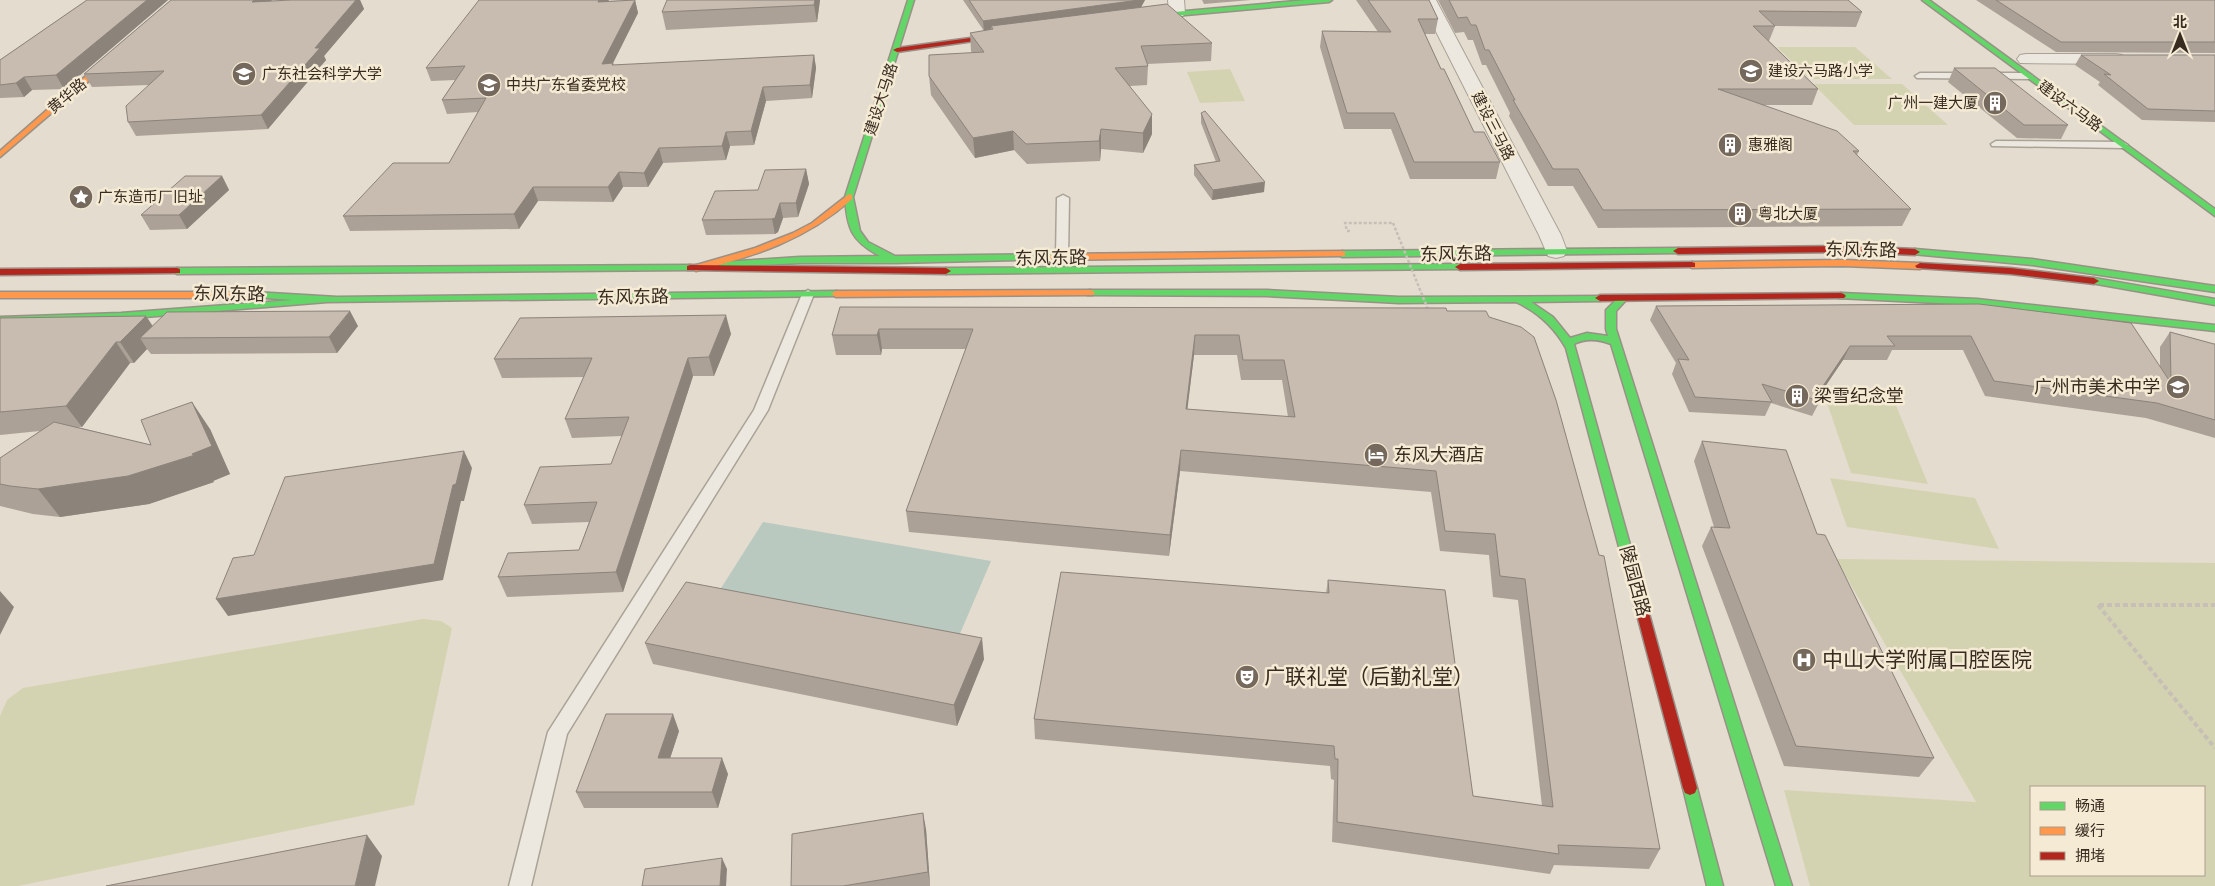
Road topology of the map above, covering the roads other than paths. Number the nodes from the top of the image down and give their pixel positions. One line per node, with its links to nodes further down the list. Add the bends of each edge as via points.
1 (911, 0): 9 (main road, 建设大马路)
2 (1329, 0): 5 (main road)
3 (1428, 0): 20 (street, 建设三马路)
4 (1926, 0): 13 (main road, 建设六马路)
5 (1177, 6): 6 (main road)
6 (1132, 18)
7 (1021, 33): 9 (main road)
8 (123, 48): 16 (main road, 黄华路)
9 (897, 50): 17 (main road, 建设大马路)
10 (2026, 59): 11 (street)
11 (2128, 59)
12 (1920, 76): 13 (lane)
13 (2028, 76): 15 (main road, 建设六马路)
14 (1996, 144): 15 (lane)
15 (2123, 145): 19 (main road, 建设六马路)
16 (0, 155)
17 (849, 197): 22 (main road, via 852,231 859,241); 23 (main road, via 837,211 803,233 777,244)
18 (1063, 198): 21 (lane)
19 (2215, 213)
20 (1556, 252): 21 (main road, 东风东路); 26 (main road, 东风东路, via 1915,251 2045,263)
21 (1062, 258): 22 (main road, 东风东路)
22 (896, 260): 23 (main road, 东风东路, via 763,262)
23 (694, 268): 24 (main road, 东风东路); 33 (main road, 东风东路, via 1202,270 1843,263 2035,274)
24 (0, 272)
25 (1364, 286): 27 (main road, 东风东路)
26 (2215, 289)
27 (1267, 293): 28 (main road, 东风东路); 31 (main road, 东风东路, via 1399,300)
28 (808, 294): 32 (main road, 东风东路); 41 (lane, via 761,410 558,732)
29 (0, 295): 32 (main road, 东风东路, via 236,294)
30 (1623, 298): 31 (main road, 东风东路); 38 (main road, 东风东路, via 1915,298 2073,311); 40 (main road, via 1611,310 1611,329)
31 (1518, 299): 39 (main road, 陵园西路, via 1541,309)
32 (337, 300): 34 (main road); 37 (main road, via 121,316)
33 (2215, 302)
34 (30, 307)
35 (2198, 314): 36 (main road)
36 (2215, 317)
37 (0, 320)
38 (2215, 328)
39 (1569, 342): 40 (main road, via 1583,336 1595,336); 42 (main road, 陵园西路)
40 (1616, 343): 43 (main road)
41 (520, 886)
42 (1715, 886)
43 (1784, 886)

